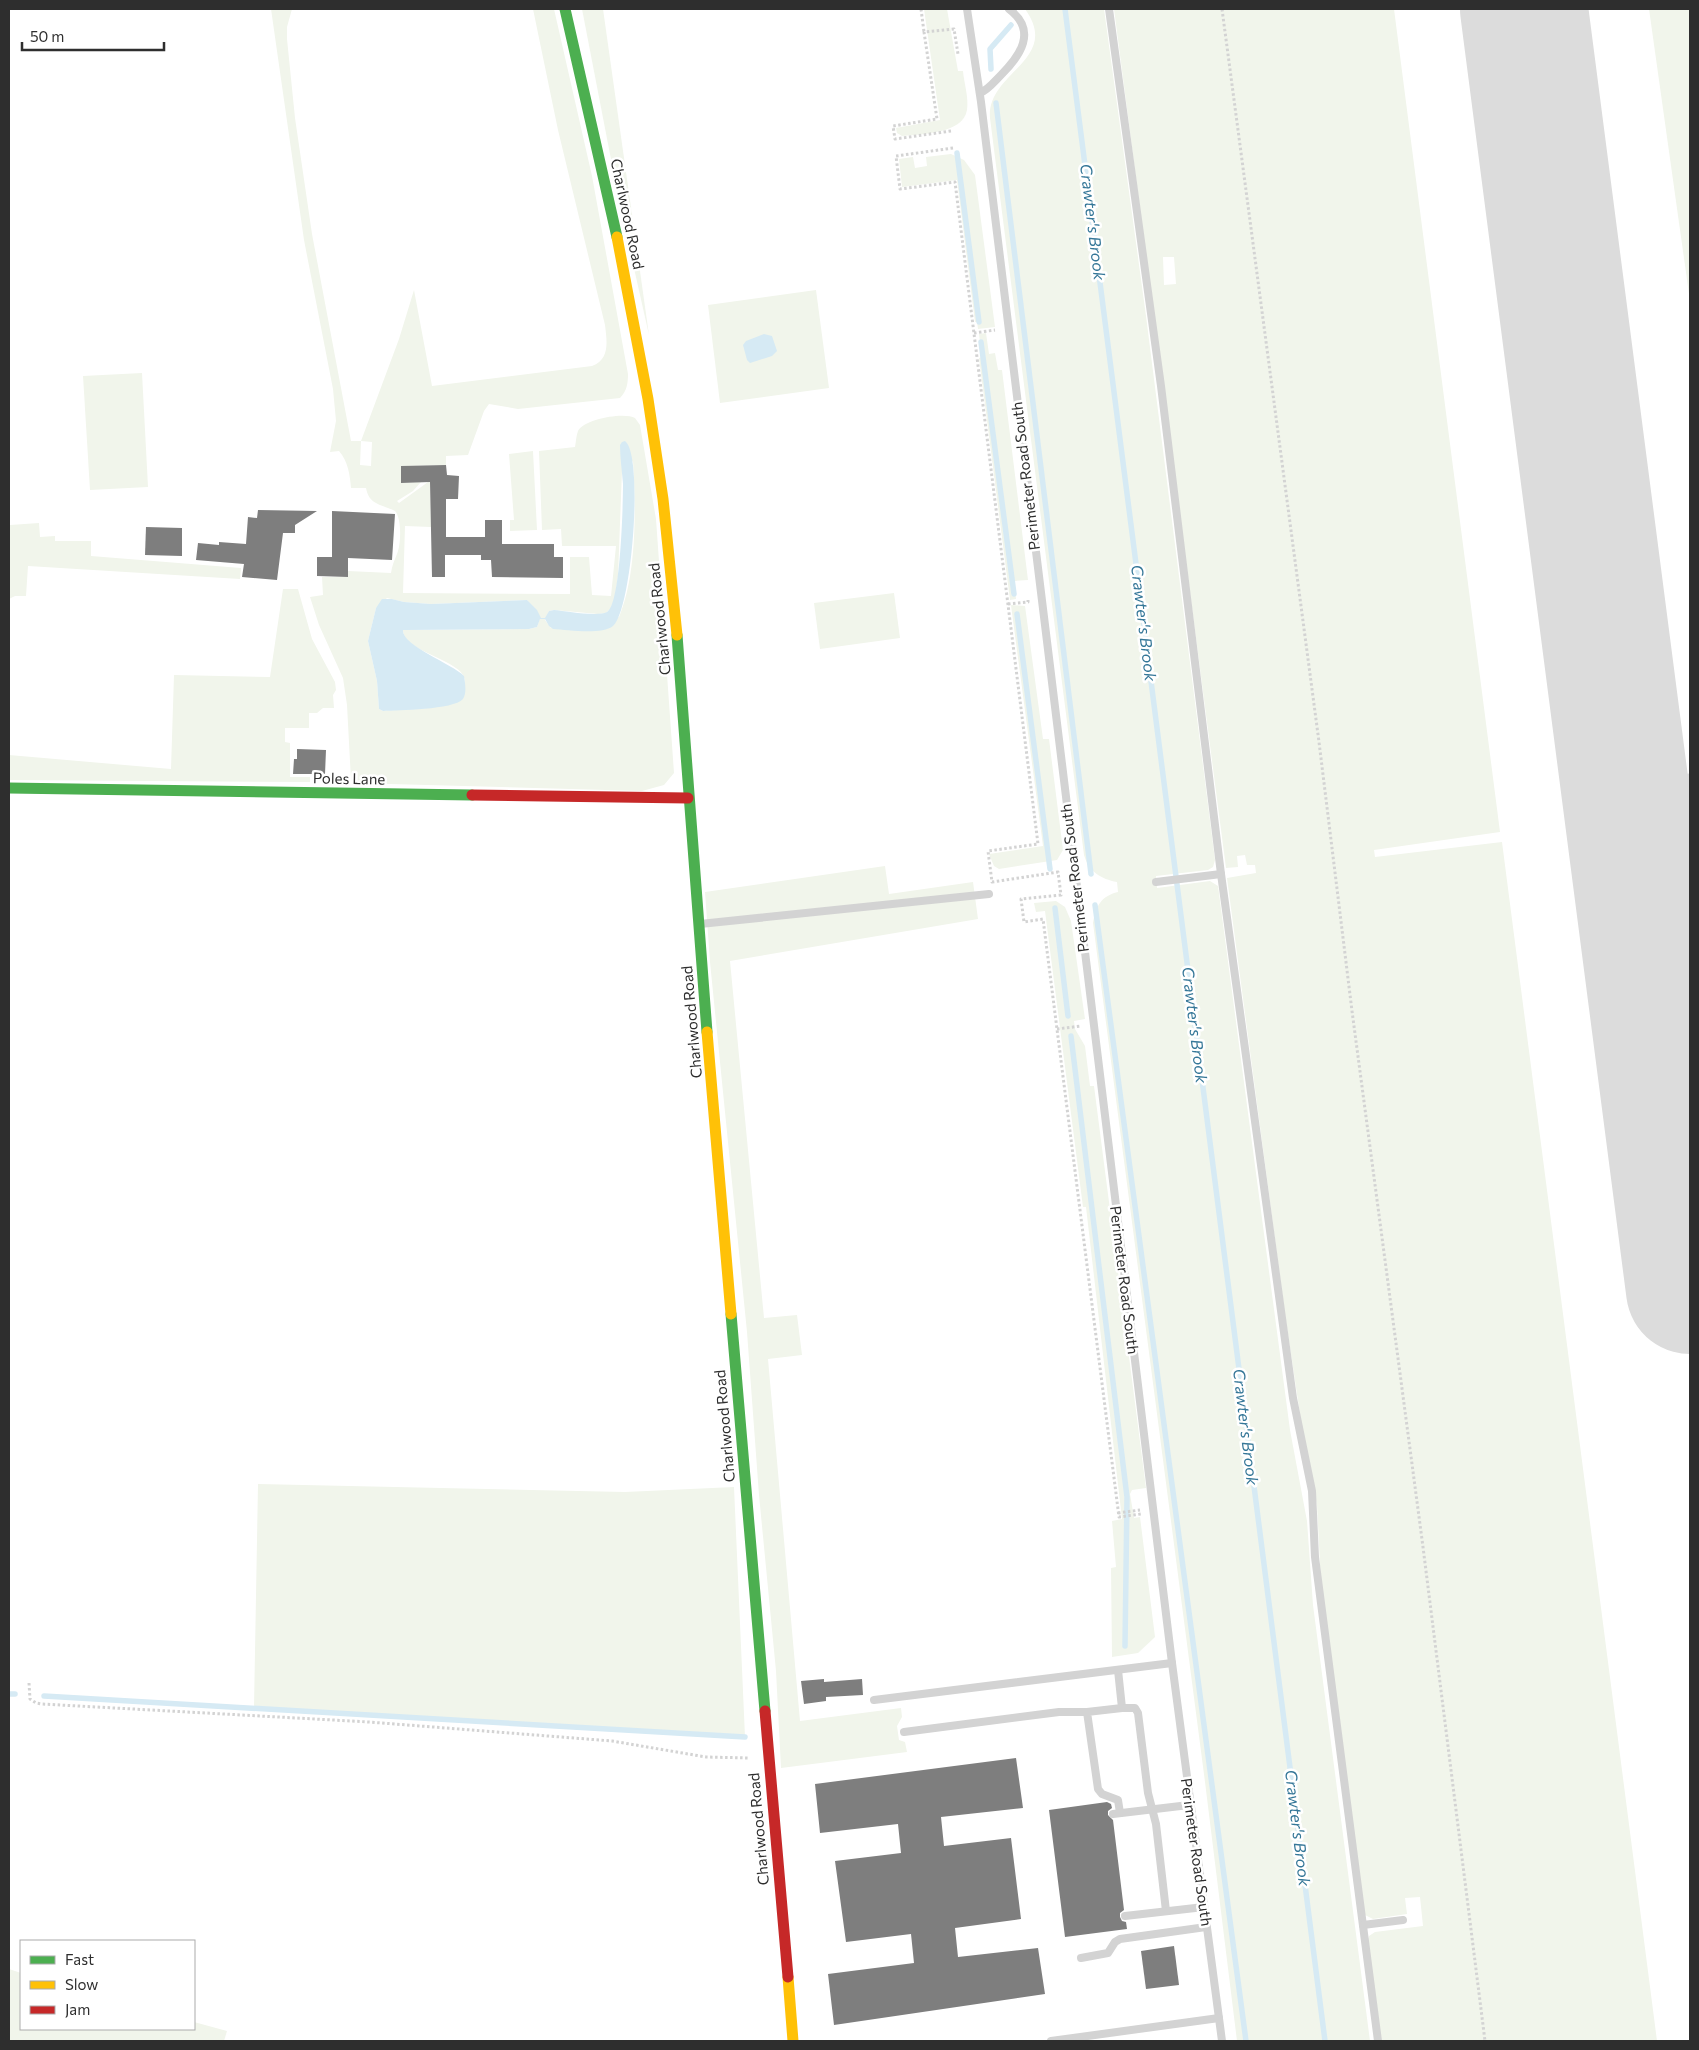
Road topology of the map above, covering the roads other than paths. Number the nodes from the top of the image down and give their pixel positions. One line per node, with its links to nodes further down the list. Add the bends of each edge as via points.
1 (565, 9): 7 (street, Charlwood Road, via 610,201 648,399 663,498 680,661)
2 (967, 9): 5 (lane, Perimeter Road South)
3 (1009, 9): 5 (lane, via 1022,25 1022,47 1010,66)
4 (1109, 9): 8 (lane)
5 (980, 93): 12 (lane, Perimeter Road South)
6 (9, 788): 7 (street, Poles Lane)
7 (688, 798): 11 (street, Charlwood Road)
8 (1221, 874): 9 (lane); 24 (lane, via 1293,1398 1312,1490 1315,1557)
9 (1156, 882)
10 (989, 894): 11 (lane)
11 (698, 924): 28 (street, Charlwood Road)
12 (1172, 1663): 13 (lane); 18 (lane, Perimeter Road South)
13 (1118, 1670): 14 (lane); 15 (lane)
14 (874, 1700)
15 (1122, 1708): 16 (lane); 19 (lane, via 1135,1708 1138,1713)
16 (1087, 1712): 17 (lane, via 1058,1712); 19 (lane, via 1098,1789 1118,1800 1117,1814)
17 (904, 1732)
18 (1189, 1804): 19 (lane); 20 (lane, Perimeter Road South)
19 (1152, 1810): 21 (lane)
20 (1204, 1907): 21 (lane); 25 (lane, Perimeter Road South)
21 (1166, 1911): 22 (lane)
22 (1125, 1916)
23 (1403, 1920): 24 (lane)
24 (1363, 1925): 31 (lane)
25 (1206, 1927): 26 (lane, via 1120,1939 1108,1953); 27 (lane, Perimeter Road South)
26 (1082, 1958)
27 (1219, 2018): 29 (lane); 30 (lane, Perimeter Road South)
28 (793, 2041)
29 (1051, 2041)
30 (1222, 2041)
31 (1378, 2041)

